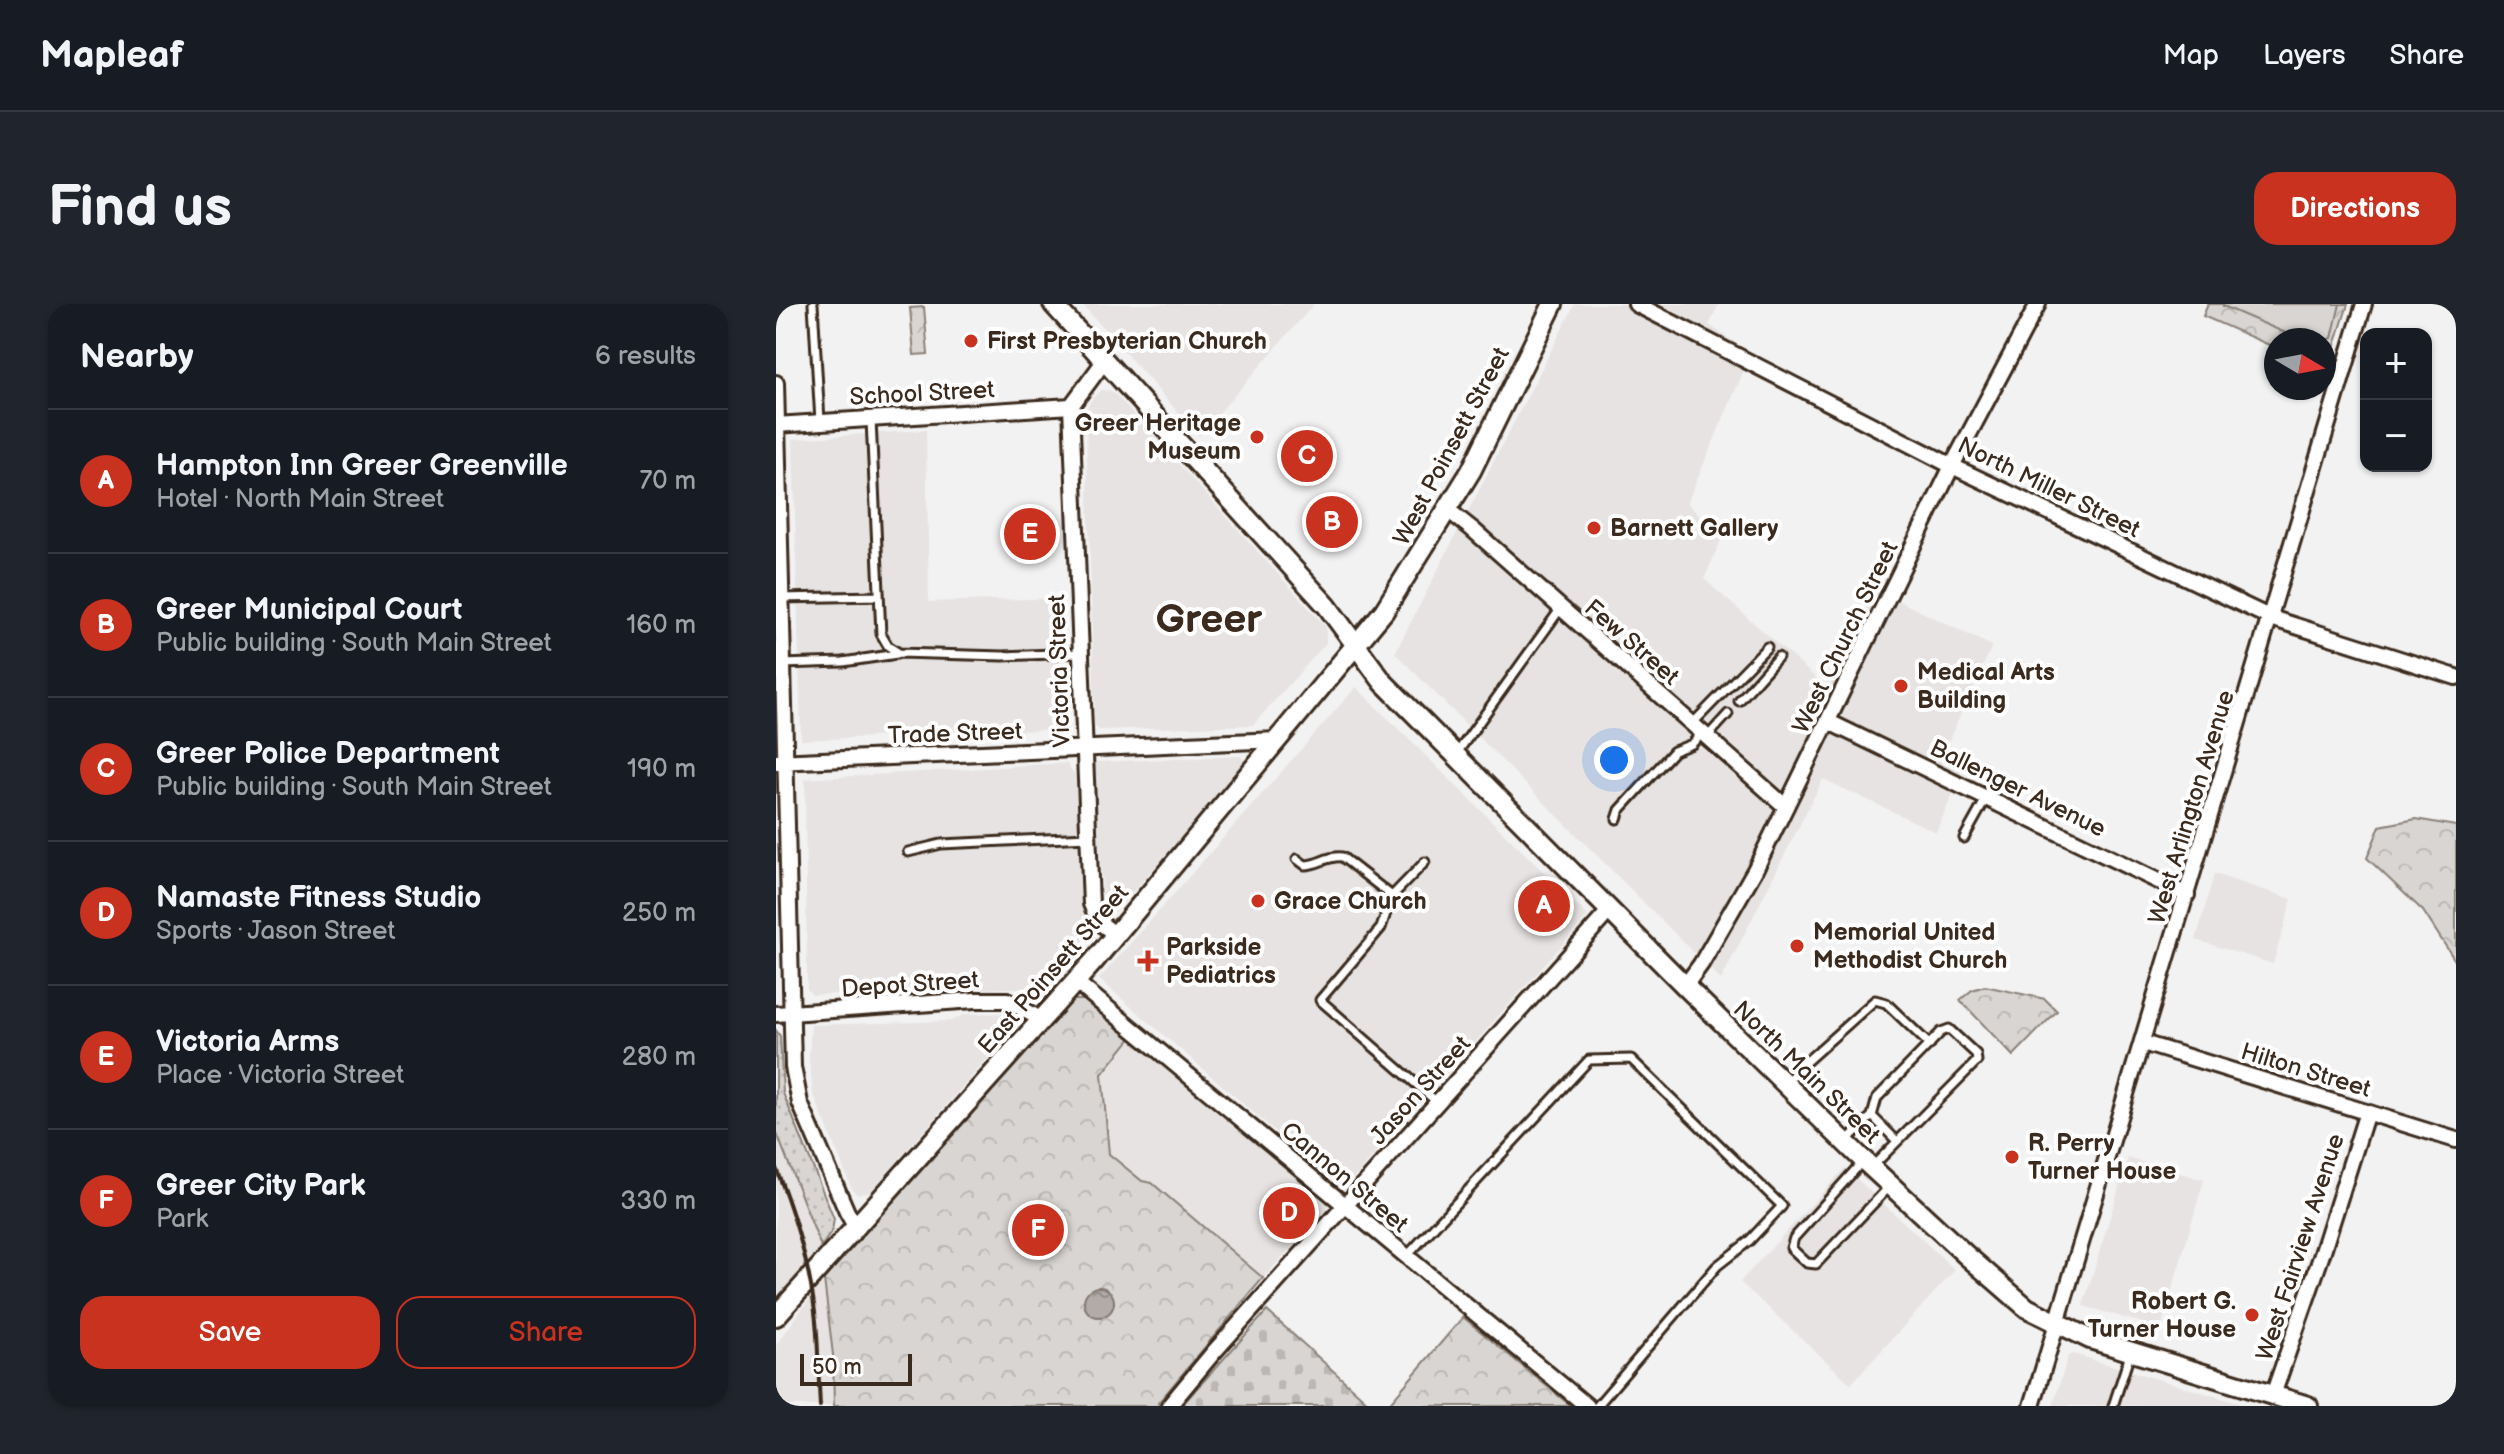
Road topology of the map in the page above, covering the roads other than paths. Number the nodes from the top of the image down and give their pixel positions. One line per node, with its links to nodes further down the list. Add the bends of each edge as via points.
1 (813, 304): 11 (lane)
2 (1053, 304): 7 (main road, North Main Street)
3 (1553, 304): 14 (main road, West Poinsett Street)
4 (1636, 304): 13 (street, North Miller Street)
5 (2038, 304): 13 (street, West Church Street)
6 (2364, 304): 18 (street, West Arlington Avenue)
7 (1105, 360): 9 (street); 19 (main road, North Main Street, via 1327,606)
8 (776, 383): 12 (street)
9 (1071, 406): 10 (street, School Street); 22 (street, Victoria Street)
10 (871, 417): 11 (street, School Street); 15 (lane)
11 (820, 421): 12 (street, School Street)
12 (776, 425): 16 (street)
13 (1952, 466): 18 (street, North Miller Street); 28 (street, West Church Street)
14 (1448, 510): 17 (street, Few Street); 19 (main road, West Poinsett Street, via 1395,596)
15 (879, 596): 16 (lane); 21 (lane, via 881,634)
16 (780, 598): 24 (street)
17 (1561, 608): 29 (street, Few Street); 33 (lane)
18 (2271, 618): 25 (street, North Miller Street); 44 (street, West Arlington Avenue)
19 (1356, 645): 30 (main road, East Poinsett Street); 33 (main road, North Main Street, via 1383,682)
20 (1767, 647): 29 (lane)
21 (899, 653): 22 (lane); 24 (lane)
22 (1080, 653): 32 (street, Victoria Street)
23 (1778, 657): 26 (lane)
24 (779, 664): 34 (street)
25 (2456, 677)
26 (1739, 701)
27 (1728, 714): 29 (lane)
28 (1829, 722): 36 (street, Ballenger Avenue); 37 (street, West Church Street)
29 (1701, 731): 37 (street, Few Street); 38 (lane, via 1692,744 1674,751)
30 (1278, 740): 31 (street, Trade Street); 35 (main road, East Poinsett Street)
31 (1249, 741): 32 (street, Trade Street); 35 (street)
32 (1084, 750): 34 (street, Trade Street); 39 (street, Victoria Street)
33 (1456, 755): 46 (main road, North Main Street)
34 (781, 762): 50 (street)
35 (1258, 764): 47 (main road, East Poinsett Street)
36 (1987, 797): 40 (lane); 44 (street, Ballenger Avenue)
37 (1786, 807): 49 (street, West Church Street)
38 (1617, 819)
39 (1088, 837): 41 (lane, via 941,844); 47 (street, Victoria Street, via 1091,904 1095,917)
40 (1964, 838)
41 (908, 852)
42 (1297, 859): 45 (lane, via 1312,865 1342,857)
43 (1425, 862): 45 (lane)
44 (2187, 895): 52 (street, West Arlington Avenue)
45 (1392, 896): 55 (lane, via 1381,928 1320,1000)
46 (1609, 911): 49 (main road, North Main Street); 55 (street, Jason Street)
47 (1116, 935): 48 (main road, East Poinsett Street)
48 (1076, 982): 51 (main road, East Poinsett Street); 63 (street, Cannon Street)
49 (1685, 986): 54 (main road, North Main Street)
50 (783, 1014): 51 (street, Depot Street, via 1007,1000); 64 (street, via 800,1103)
51 (1042, 1020): 64 (main road, East Poinsett Street)
52 (2143, 1043): 56 (street, Hilton Street); 67 (street, West Arlington Avenue)
53 (1930, 1045): 54 (lane, via 1886,1003 1875,1000); 57 (lane, via 1877,1098); 59 (lane, via 1949,1029 1977,1061)
54 (1786, 1083): 60 (main road, North Main Street)
55 (1438, 1103): 63 (street, Jason Street)
56 (2367, 1112): 58 (street, Hilton Street); 69 (street, West Fairview Avenue)
57 (1872, 1116): 59 (lane); 60 (lane)
58 (2456, 1140)
59 (1897, 1141): 61 (lane)
60 (1845, 1142): 61 (main road, North Main Street)
61 (1867, 1164): 62 (main road, North Main Street); 62 (lane, via 1794,1238 1791,1248 1807,1263 1816,1264)
62 (1890, 1185): 67 (main road, North Main Street, via 2027,1308)
63 (1345, 1206): 65 (street, Cannon Street); 71 (street, Jason Street)
64 (855, 1226): 66 (main road, East Poinsett Street)
65 (1406, 1257): 72 (street, Cannon Street); 73 (lane, via 1589,1060 1631,1059 1782,1206 1717,1266)
66 (776, 1316)
67 (2057, 1323): 68 (main road, North Main Street); 74 (street, West Arlington Avenue)
68 (2131, 1352): 69 (main road, North Main Street); 75 (lane)
69 (2273, 1395): 70 (main road, North Main Street)
70 (2302, 1405)
71 (1169, 1406)
72 (1587, 1406)
73 (1597, 1406)
74 (2032, 1406)
75 (2113, 1406)

